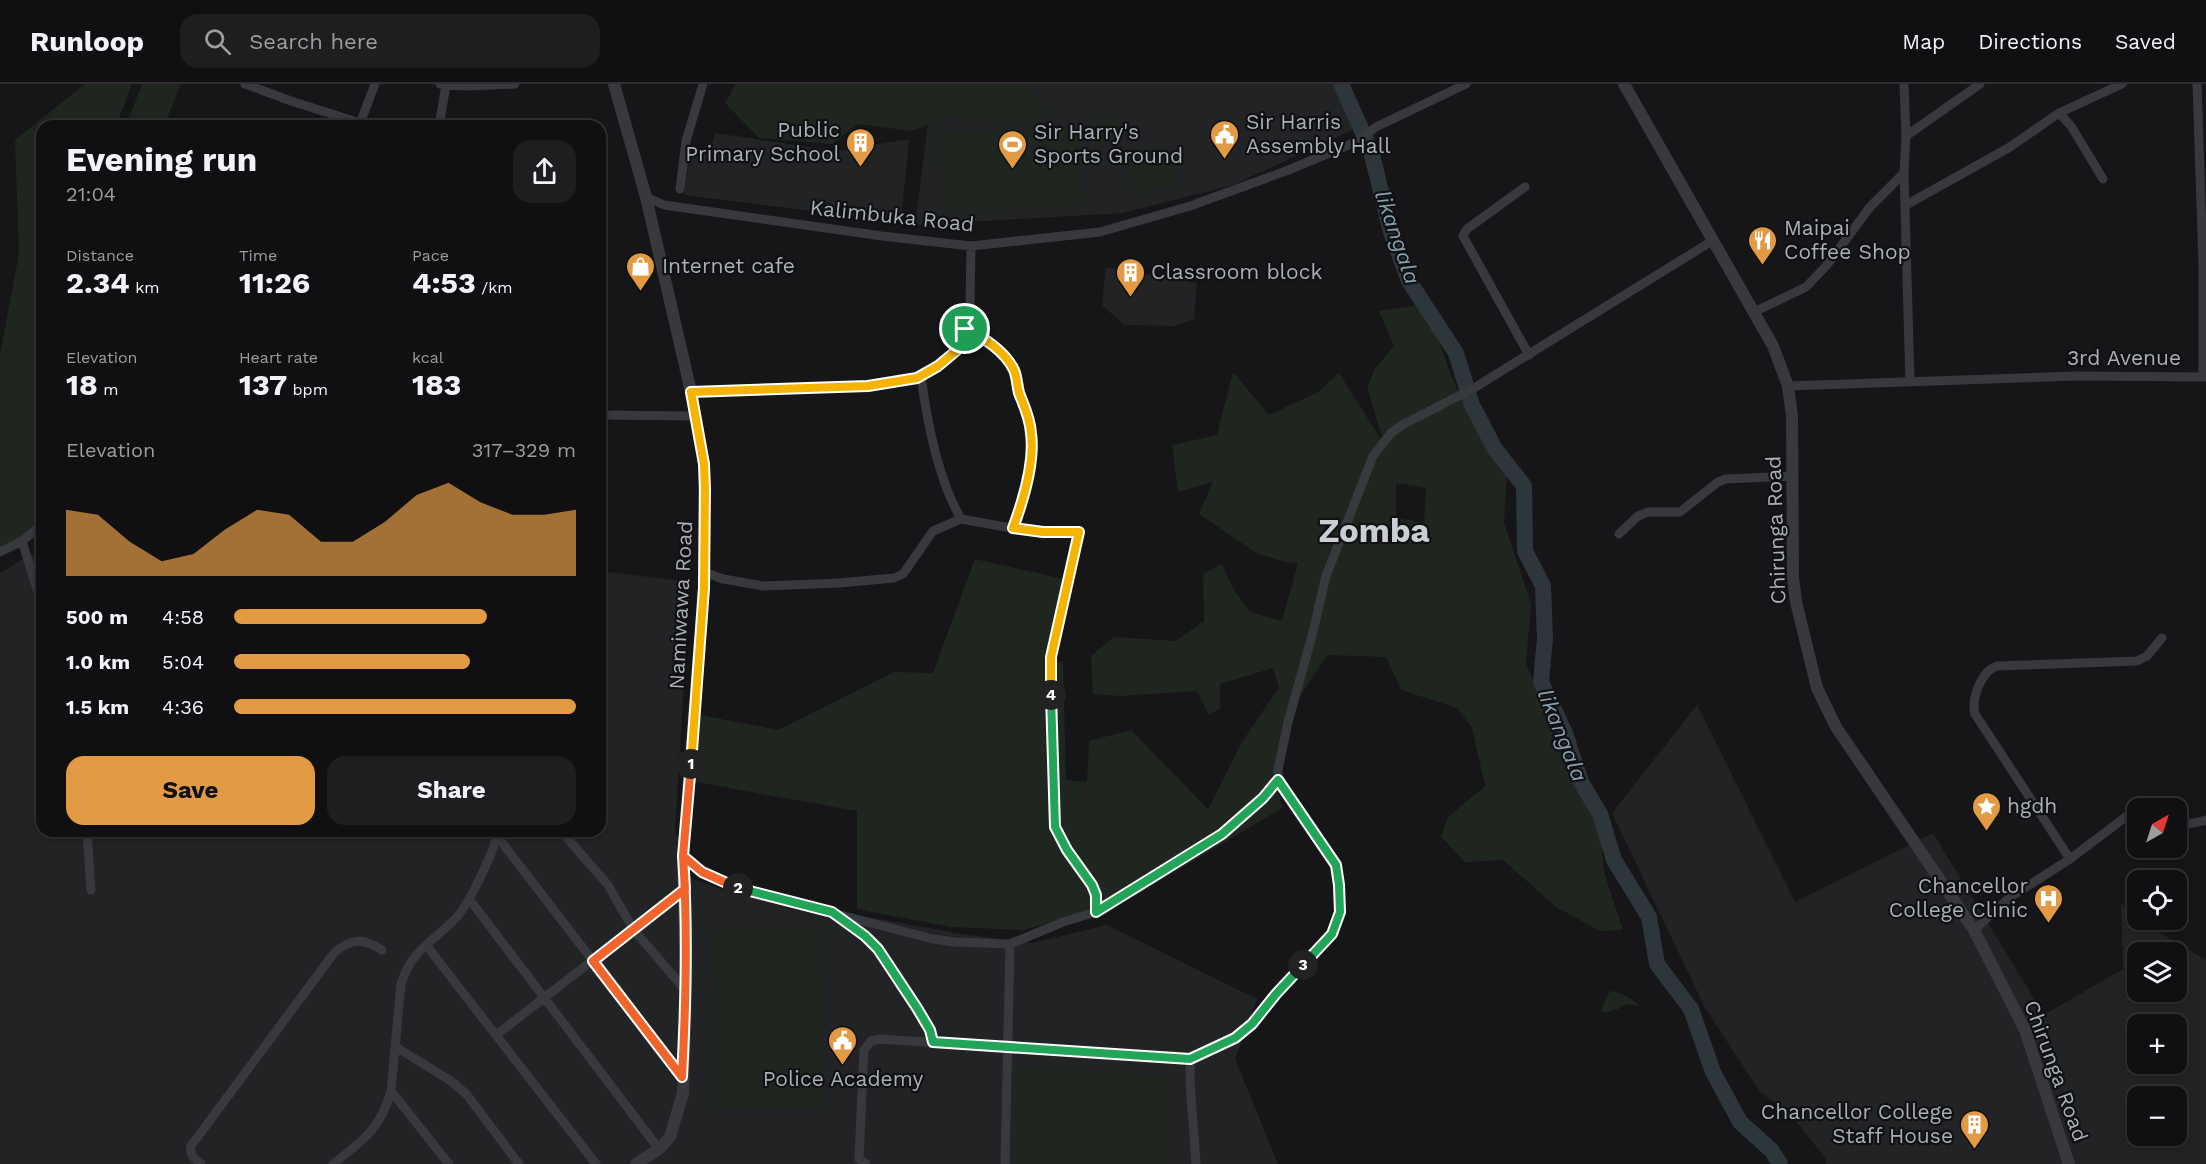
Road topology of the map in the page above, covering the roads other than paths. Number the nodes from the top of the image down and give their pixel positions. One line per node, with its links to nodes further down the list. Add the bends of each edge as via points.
1 (245, 84): 14 (street)
2 (375, 84): 15 (street)
3 (515, 84): 12 (street)
4 (614, 84): 22 (street, Namiwawa Road)
5 (703, 84): 21 (street, via 686,141)
6 (1466, 84): 25 (street, Kalimbuka Road, via 1376,128 1358,141 1190,206 1100,232)
7 (1624, 84): 24 (street, Chirunga Road)
8 (1904, 84): 17 (street)
9 (1980, 84): 17 (street)
10 (2122, 84): 13 (street)
11 (2197, 84): 30 (street, 3rd Avenue)
12 (443, 85): 16 (street)
13 (2059, 113): 19 (street); 23 (street, via 2010,147)
14 (348, 120)
15 (362, 120)
16 (440, 120)
17 (1906, 136): 18 (street)
18 (1904, 173): 23 (street); 26 (street, via 1870,207 1806,287)
19 (2103, 179)
20 (1525, 187): 28 (street, via 1467,229 1463,236)
21 (680, 189)
22 (646, 197): 25 (street, Kalimbuka Road, via 664,205); 33 (street, Namiwawa Road)
23 (1906, 205): 31 (street)
24 (1712, 241): 26 (street, Chirunga Road); 28 (street)
25 (971, 246): 27 (street)
26 (1754, 312): 32 (street, Chirunga Road, via 1773,346)
27 (965, 329): 29 (street, via 956,351); 38 (street, via 1004,354 1014,369 1027,411 1032,434 1029,473)
28 (1529, 355): 46 (street, via 1454,400 1402,425 1373,456 1324,582 1288,722)
29 (921, 376): 33 (street, via 868,386); 37 (street, via 934,446 952,504)
30 (2204, 377): 31 (street, 3rd Avenue, via 2076,376)
31 (1910, 382): 32 (street, 3rd Avenue)
32 (1788, 386): 36 (street, Chirunga Road)
33 (691, 392): 35 (street, Namiwawa Road)
34 (606, 415): 35 (street)
35 (695, 416): 43 (street, Namiwawa Road, via 704,464)
36 (1792, 476): 40 (street, via 1726,479 1680,512 1648,512); 62 (street, Chirunga Road, via 1793,577 1817,688 1836,728)
37 (961, 519): 38 (street); 43 (street, via 927,536 903,574 894,578 764,586)
38 (1013, 528): 60 (street, via 1079,532 1051,657 1054,819 1067,850 1094,889)
39 (36, 530): 41 (street)
40 (1618, 534)
41 (22, 541): 42 (street); 44 (street)
42 (0, 552)
43 (704, 572): 54 (street, Namiwawa Road)
44 (36, 586)
45 (2163, 638): 55 (street, via 2137,661 1997,666 1983,677 1974,702 1975,714)
46 (1278, 780): 60 (street, via 1222,834); 73 (street, via 1336,865 1340,912 1332,934 1252,1024 1235,1038)
47 (2127, 816): 55 (street)
48 (2206, 820): 49 (street)
49 (2187, 823)
50 (87, 837): 57 (street)
51 (497, 837): 58 (street)
52 (500, 837): 66 (street)
53 (566, 837): 61 (street, via 608,885)
54 (683, 856): 56 (street, Namiwawa Road); 59 (street, via 702,872 731,886)
55 (2070, 859): 62 (street, via 2009,898)
56 (685, 889): 61 (street); 67 (street, Namiwawa Road)
57 (91, 890)
58 (470, 900): 64 (street); 68 (street)
59 (832, 912): 63 (street, via 933,939); 70 (street, via 878,949 917,1008)
60 (1096, 912): 63 (street)
61 (633, 929): 66 (street); 67 (street)
62 (1974, 930): 86 (street, Chirunga Road, via 2025,1030)
63 (1010, 944): 71 (street)
64 (426, 945): 69 (street); 72 (street, via 411,960 401,984)
65 (382, 950): 77 (street, via 354,941 334,952 191,1146 193,1158)
66 (593, 961): 68 (street); 74 (street)
67 (686, 991): 74 (street, Namiwawa Road)
68 (544, 998): 69 (street); 76 (street)
69 (496, 1035): 81 (street)
70 (933, 1042): 71 (street); 83 (street, via 880,1039 871,1041 864,1050 859,1160)
71 (1008, 1046): 73 (street); 84 (street)
72 (396, 1047): 75 (street); 80 (street, via 467,1095)
73 (1190, 1059): 85 (street)
74 (682, 1077): 76 (street, Namiwawa Road, via 683,1093 670,1137)
75 (391, 1090): 78 (street, via 386,1107 364,1141); 79 (street)
76 (659, 1149): 82 (street)
77 (201, 1164)
78 (333, 1164)
79 (450, 1164)
80 (519, 1164)
81 (596, 1164)
82 (636, 1164)
83 (866, 1164)
84 (1005, 1164)
85 (1196, 1164)
86 (2069, 1164)

